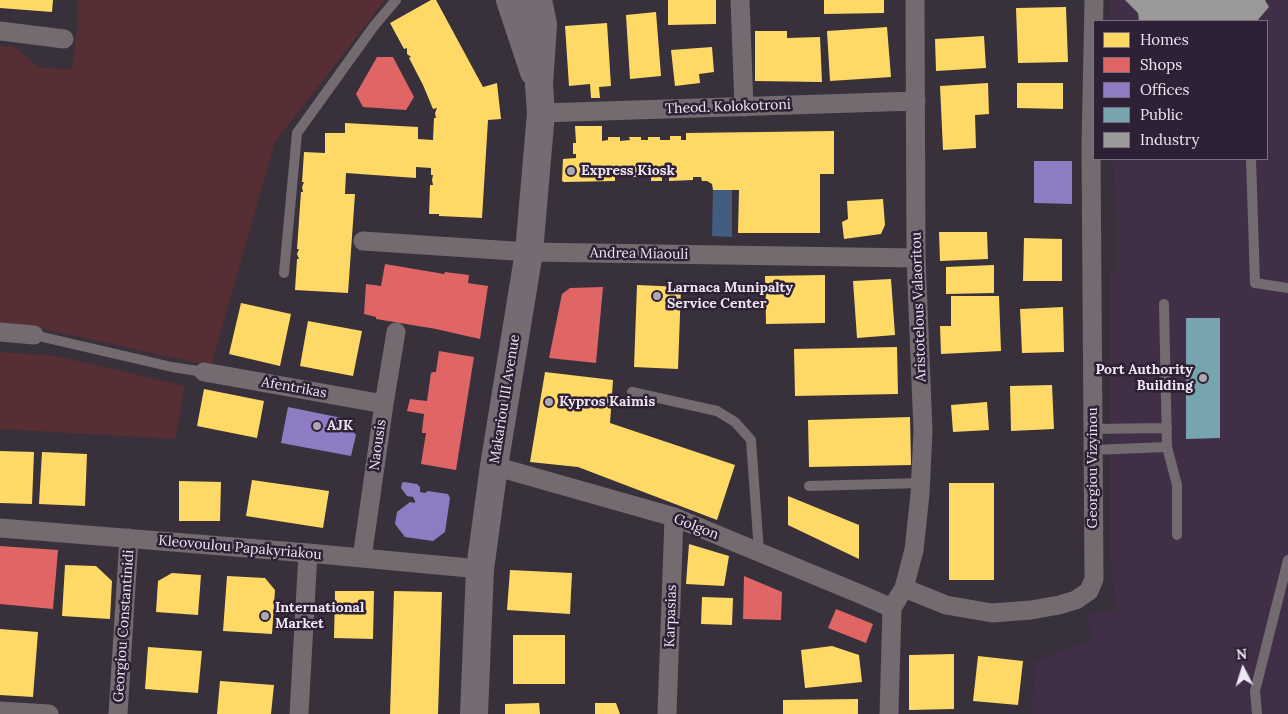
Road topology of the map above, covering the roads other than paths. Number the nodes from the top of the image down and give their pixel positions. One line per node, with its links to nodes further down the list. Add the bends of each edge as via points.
1 (396, 0): 19 (lane, via 297,133)
2 (510, 0): 10 (main road, Makariou III Avenue)
3 (538, 0): 10 (main road, Makariou III Avenue, via 543,24)
4 (740, 0): 12 (street)
5 (915, 0): 11 (street, Aristotelous Valaoritou)
6 (1094, 0): 7 (street, Georgiou Vizyinou)
7 (1094, 20)
8 (0, 31): 9 (street)
9 (64, 39)
10 (539, 85): 13 (main road, Makariou III Avenue)
11 (916, 100): 12 (street, Theod. Kolokotroni); 18 (street, Aristotelous Valaoritou)
12 (744, 107): 13 (street, Theod. Kolokotroni)
13 (541, 113): 17 (main road, Makariou III Avenue)
14 (1093, 146): 29 (street, Georgiou Vizyinou)
15 (1251, 160): 20 (lane, via 1255,283)
16 (363, 241): 17 (street, Andrea Miaouli)
17 (528, 252): 18 (street, Andrea Miaouli); 32 (main road, Makariou III Avenue)
18 (916, 258): 33 (street, Aristotelous Valaoritou, via 923,431)
19 (284, 273)
20 (1288, 288)
21 (1164, 304): 28 (lane)
22 (0, 332): 24 (street)
23 (396, 332): 27 (street, Naousis)
24 (34, 335): 25 (lane)
25 (204, 372): 27 (street, Afentrikas)
26 (632, 392): 39 (lane, via 717,411 735,422 752,440)
27 (384, 404): 41 (street, Naousis)
28 (1167, 428): 29 (lane); 30 (lane)
29 (1093, 429): 31 (street, Georgiou Vizyinou)
30 (1167, 447): 31 (lane); 37 (lane, via 1178,485)
31 (1093, 450): 44 (street, Georgiou Vizyinou, via 1094,579 1089,591 1076,600 1059,605 992,613 946,605)
32 (494, 466): 35 (street, Golgon); 43 (main road, Makariou III Avenue)
33 (920, 483): 34 (lane); 44 (street, Aristotelous Valaoritou, via 914,550)
34 (809, 486)
35 (674, 517): 39 (street, Golgon); 51 (street, Karpasias)
36 (0, 528): 38 (street, Kleovoulou Papakyriakou)
37 (1177, 535)
38 (129, 538): 40 (street, Kleovoulou Papakyriakou); 48 (street, Georgiou Constantinidi)
39 (759, 552): 45 (street, Golgon)
40 (308, 553): 41 (street, Kleovoulou Papakyriakou); 49 (street)
41 (362, 558): 43 (street, Kleovoulou Papakyriakou)
42 (1288, 560): 53 (lane, via 1255,691)
43 (480, 569): 50 (main road, Makariou III Avenue)
44 (904, 588): 45 (street, Aristotelous Valaoritou)
45 (892, 608): 52 (street)
46 (0, 712): 47 (street)
47 (49, 714)
48 (118, 714)
49 (300, 714)
50 (474, 714)
51 (668, 714)
52 (889, 714)
53 (1257, 714)

